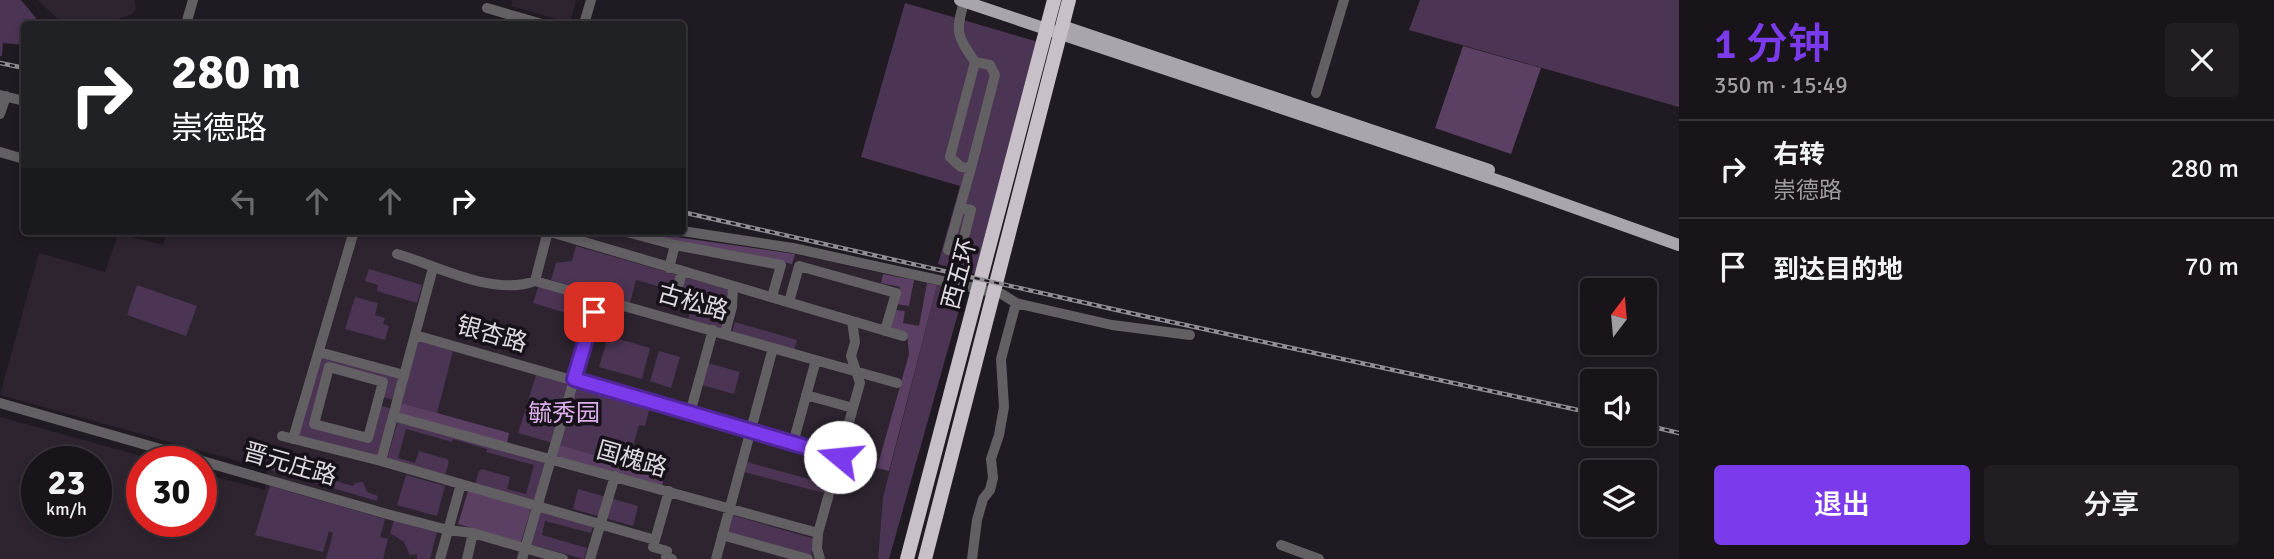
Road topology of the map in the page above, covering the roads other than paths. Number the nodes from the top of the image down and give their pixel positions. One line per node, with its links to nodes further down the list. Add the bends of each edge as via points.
1 (193, 0): 9 (street)
2 (591, 0): 11 (street)
3 (1054, 0): 89 (highway, 西五环)
4 (1069, 0): 90 (highway, 西五环)
5 (1344, 0): 14 (street)
6 (962, 1): 7 (main road); 13 (street, via 957,27)
7 (988, 4): 12 (main road)
8 (487, 8): 10 (street)
9 (187, 21)
10 (525, 21)
11 (585, 21)
12 (1118, 49): 27 (main road, via 1391,136); 29 (main road)
13 (975, 62): 20 (street, via 990,65 995,75); 20 (street, via 950,157 961,167)
14 (1316, 93)
15 (3, 95): 16 (street); 17 (street)
16 (21, 100)
17 (0, 114)
18 (0, 152): 19 (street)
19 (21, 158)
20 (971, 168): 21 (street)
21 (960, 207)
22 (686, 231): 40 (street, via 793,247 1002,294)
23 (353, 235): 49 (street)
24 (546, 235): 34 (street)
25 (560, 235): 32 (street)
26 (638, 235): 28 (street)
27 (1679, 237)
28 (676, 245): 32 (street); 38 (street, via 781,265)
29 (1679, 245)
30 (397, 254): 31 (street, 古松路)
31 (433, 268): 34 (street, 古松路, via 491,283); 45 (street)
32 (669, 268): 33 (street)
33 (682, 271): 35 (street); 36 (street)
34 (535, 281): 37 (street, 古松路)
35 (678, 284)
36 (733, 286): 38 (street); 44 (street)
37 (598, 297): 42 (street, 古松路); 53 (street)
38 (772, 297): 39 (street)
39 (789, 302): 41 (street); 43 (street, via 799,266 895,293)
40 (1016, 303): 46 (street, via 1112,325); 91 (street, via 1001,359 1004,407 991,459 993,478 980,509)
41 (852, 321): 43 (street); 51 (street, via 855,342 851,356)
42 (713, 330): 44 (street, 古松路); 60 (street)
43 (885, 331): 47 (street)
44 (725, 333): 48 (street, 古松路)
45 (415, 335): 52 (street); 53 (street, 银杏路)
46 (1190, 335)
47 (904, 336)
48 (773, 348): 50 (street, 古松路); 61 (street)
49 (319, 352): 52 (street); 63 (street)
50 (816, 360): 51 (street, 古松路); 55 (street)
51 (856, 372): 54 (street, 古松路); 58 (street, via 860,383)
52 (404, 375): 59 (street)
53 (574, 379): 60 (street, 银杏路); 66 (street)
54 (897, 383)
55 (806, 395): 58 (street); 64 (street)
56 (378, 401): 56 (street, via 383,382 329,367 314,424 368,438); 59 (street, 国槐路)
57 (0, 403): 74 (street, 晋元庄路)
58 (853, 408): 65 (street)
59 (394, 411): 66 (street, 国槐路); 67 (street)
60 (690, 413): 61 (street, 银杏路)
61 (749, 432): 64 (street, 银杏路); 72 (street)
62 (282, 436): 63 (street)
63 (293, 439): 67 (street)
64 (793, 443): 65 (street, 银杏路)
65 (840, 457): 76 (street)
66 (551, 458): 68 (street, 国槐路); 71 (street)
67 (381, 461): 69 (street)
68 (615, 476): 70 (street, 国槐路); 73 (street)
69 (461, 484): 71 (street); 74 (street)
70 (669, 491): 72 (street, 国槐路); 78 (street)
71 (537, 505): 73 (street); 80 (street)
72 (729, 508): 76 (street, 国槐路); 77 (street)
73 (601, 524): 78 (street); 84 (street)
74 (448, 530): 75 (street, 晋元庄路); 81 (street)
75 (473, 533): 80 (street, 晋元庄路); 82 (street)
76 (818, 533): 88 (street)
77 (722, 535): 86 (street); 87 (street)
78 (655, 540): 85 (street, via 653,547 667,551 666,557)
79 (1281, 545): 92 (street)
80 (523, 554): 83 (street, 晋元庄路)
81 (440, 559)
82 (467, 559)
83 (564, 559)
84 (590, 559)
85 (672, 559)
86 (716, 559)
87 (808, 559)
88 (820, 559)
89 (907, 559)
90 (925, 559)
91 (972, 559)
92 (1319, 559)

